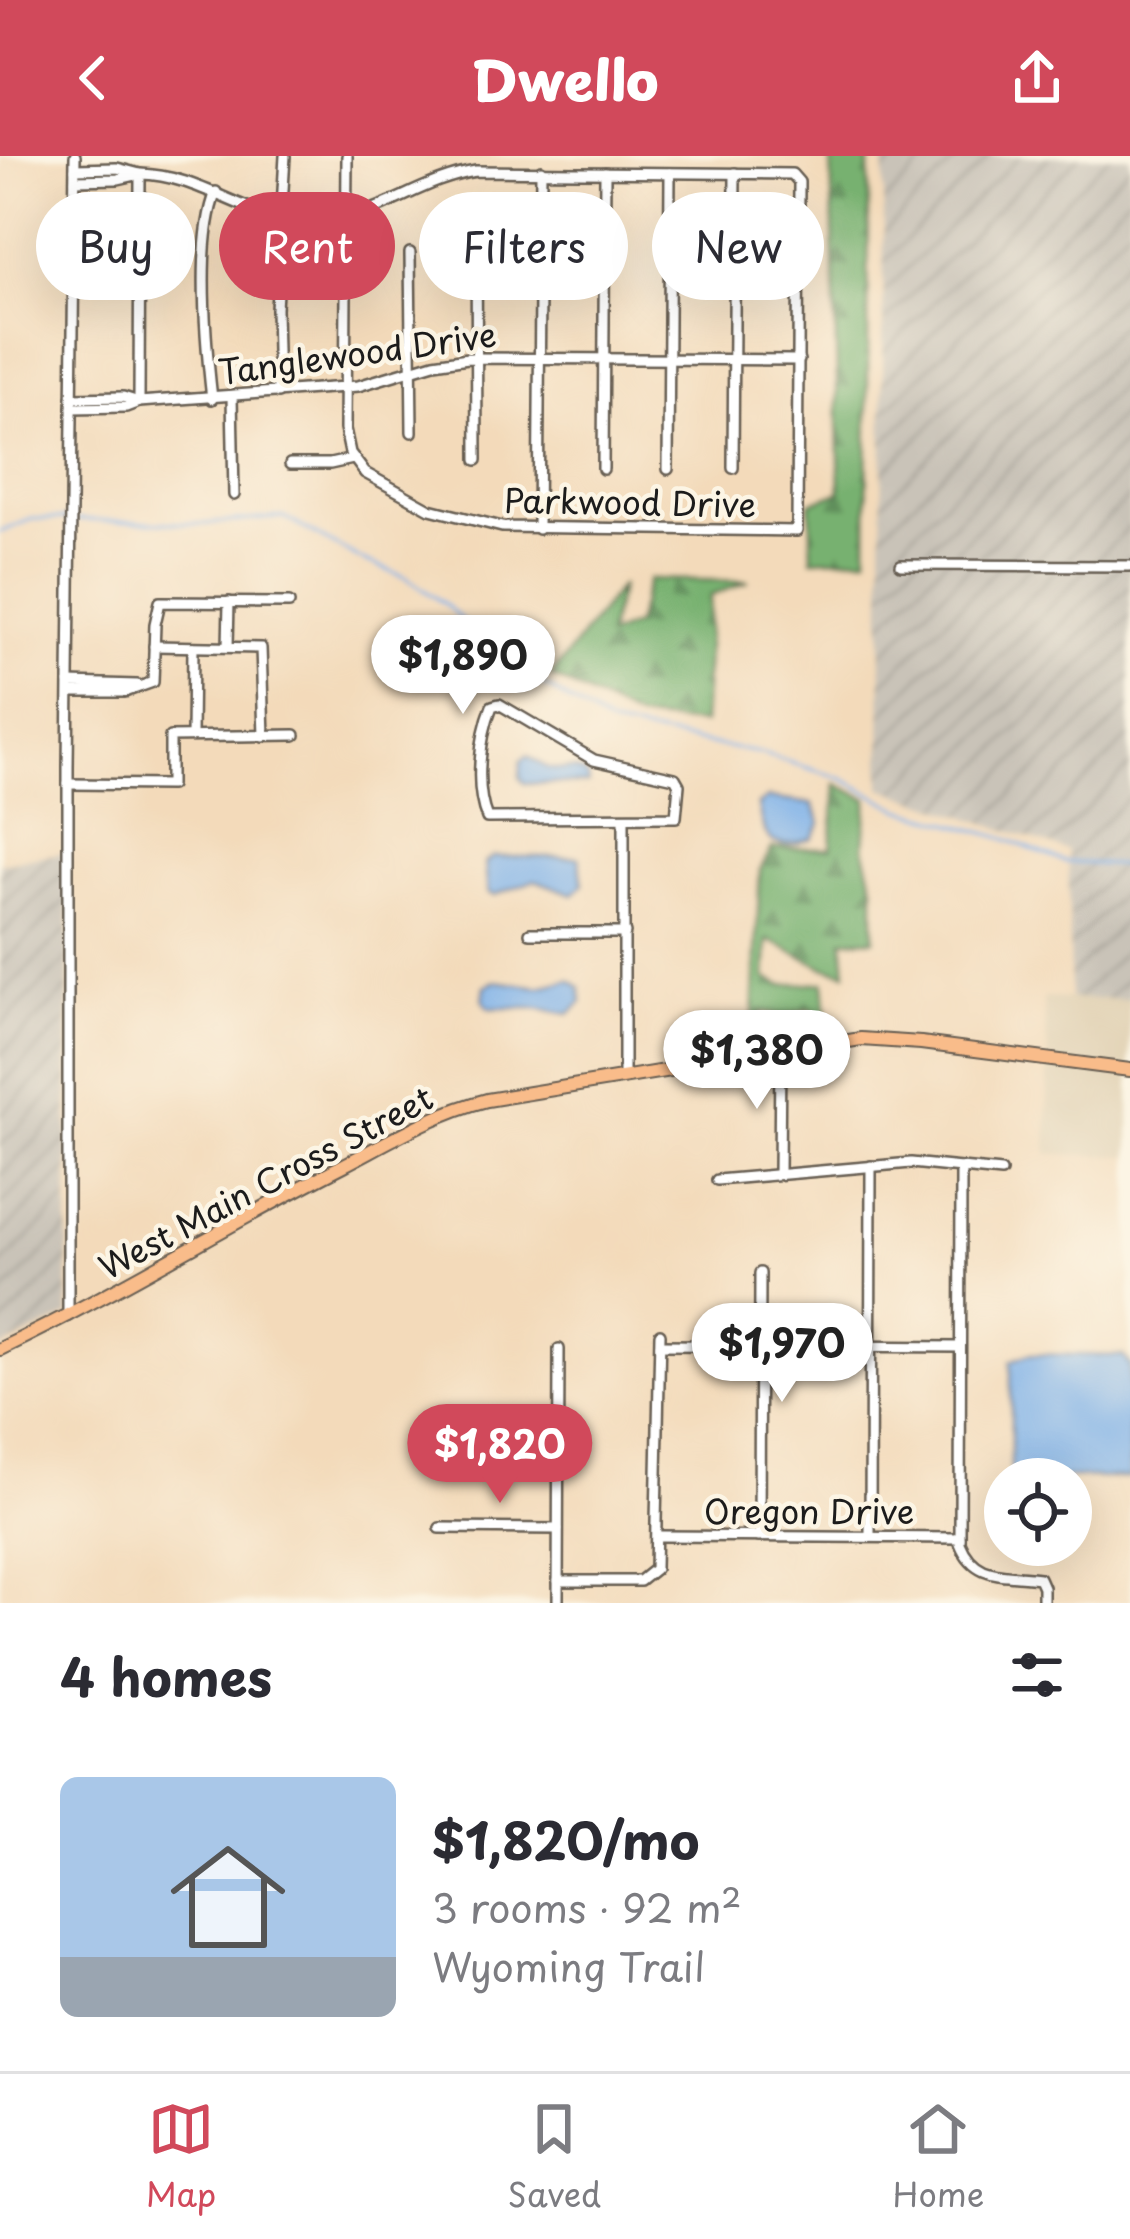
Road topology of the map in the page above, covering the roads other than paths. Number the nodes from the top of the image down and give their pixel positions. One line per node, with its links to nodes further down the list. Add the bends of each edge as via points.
1 (75, 156): 10 (street)
2 (285, 156): 13 (street)
3 (347, 156): 14 (street)
4 (707, 156): 8 (street)
5 (542, 170): 6 (street); 16 (street, via 452,176); 22 (street)
6 (605, 172): 7 (street); 23 (street)
7 (670, 173): 8 (street); 24 (street)
8 (707, 173): 9 (street)
9 (735, 173): 25 (street); 26 (street, via 796,175)
10 (75, 174): 11 (street); 33 (street)
11 (140, 174): 12 (street); 32 (street)
12 (216, 191): 15 (street); 31 (street, via 207,230)
13 (283, 192)
14 (346, 192)
15 (219, 193)
16 (395, 203)
17 (410, 253): 27 (street)
18 (277, 300): 29 (street)
19 (346, 300): 28 (street)
20 (475, 300): 21 (street)
21 (475, 357): 22 (street, Tanglewood Drive); 27 (street, Tanglewood Drive); 36 (street)
22 (540, 358): 23 (street, Tanglewood Drive); 42 (street)
23 (604, 358): 24 (street, Tanglewood Drive); 39 (street)
24 (669, 359): 25 (street, Tanglewood Drive); 40 (street)
25 (734, 359): 26 (street, Tanglewood Drive); 38 (street)
26 (799, 360): 42 (street, Parkwood Drive, via 797,531)
27 (410, 371): 28 (street, Tanglewood Drive); 34 (street)
28 (345, 388): 29 (street, Tanglewood Drive); 35 (street)
29 (278, 393): 30 (street, Tanglewood Drive)
30 (232, 397): 31 (street, Tanglewood Drive); 41 (street)
31 (212, 399): 32 (street, Tanglewood Drive)
32 (139, 402): 33 (street, Tanglewood Drive)
33 (72, 403): 50 (street)
34 (412, 432)
35 (353, 459): 37 (street); 42 (street, Parkwood Drive, via 430,509)
36 (477, 460)
37 (290, 464)
38 (733, 467)
39 (603, 469)
40 (668, 469)
41 (234, 495)
42 (538, 529)
43 (901, 565): 44 (street)
44 (1130, 566)
45 (229, 602): 46 (street); 47 (street, via 160,602); 49 (street)
46 (289, 603)
47 (154, 646): 48 (street); 50 (street, via 153,682 125,692)
48 (193, 647): 49 (street); 52 (street)
49 (228, 647): 53 (street, via 261,647)
50 (69, 688): 54 (street)
51 (295, 735): 53 (street)
52 (192, 736): 53 (street); 54 (street, via 170,737 170,785)
53 (264, 736)
54 (68, 784): 67 (street)
55 (625, 819): 55 (street, via 676,818 678,781 594,760 492,706 482,734 487,818); 57 (street)
56 (530, 933): 57 (street)
57 (625, 933): 60 (street)
58 (780, 1050): 59 (main road, West Main Cross Street, via 891,1040); 60 (main road, West Main Cross Street); 64 (street)
59 (1130, 1070)
60 (624, 1076): 67 (main road, West Main Cross Street, via 512,1094 440,1116)
61 (871, 1166): 62 (street); 64 (street); 69 (street)
62 (962, 1168): 63 (street); 70 (street)
63 (1001, 1172)
64 (779, 1174): 65 (street)
65 (717, 1180)
66 (760, 1273): 68 (street)
67 (68, 1316): 71 (main road, West Main Cross Street)
68 (760, 1346): 69 (street); 75 (street, via 660,1339); 76 (street)
69 (871, 1346): 70 (street); 77 (street)
70 (960, 1347): 78 (street)
71 (0, 1348)
72 (559, 1349): 74 (street)
73 (440, 1528): 74 (street)
74 (558, 1529): 79 (street)
75 (659, 1536): 76 (street, Oregon Drive); 79 (street, via 648,1578)
76 (759, 1537): 77 (street, Oregon Drive)
77 (870, 1538): 78 (street, Oregon Drive)
78 (960, 1538): 81 (street, via 985,1572 1039,1578)
79 (558, 1581): 80 (street)
80 (558, 1603)
81 (1043, 1603)

